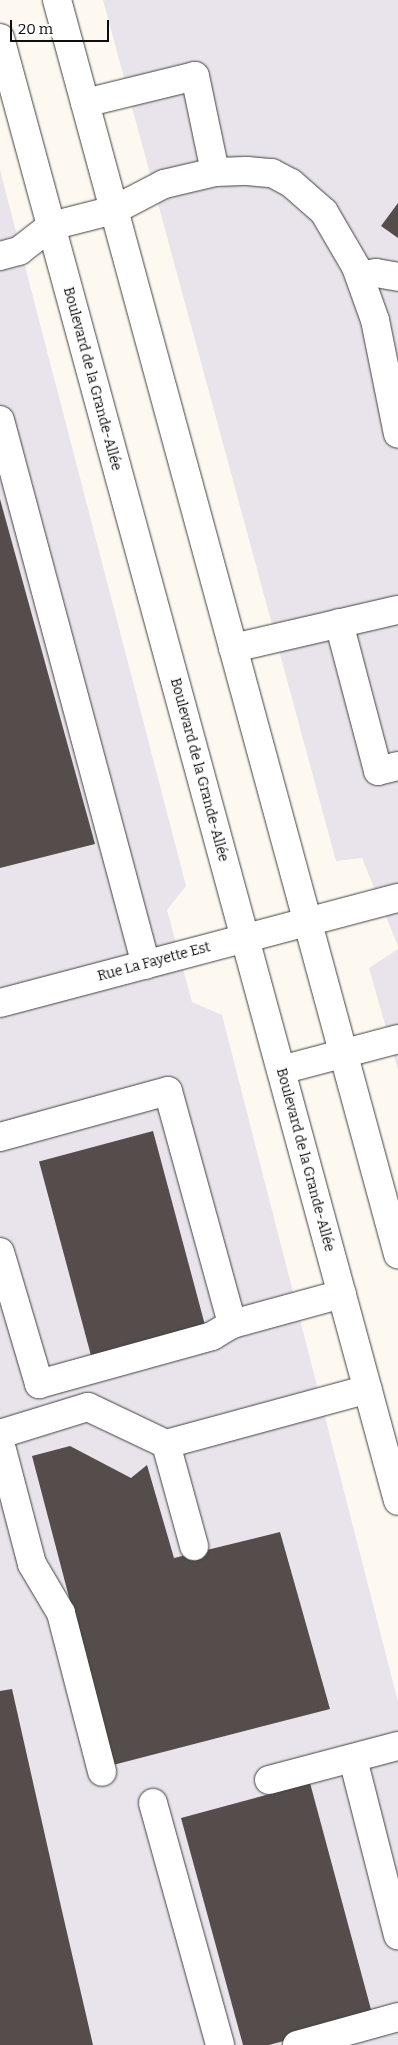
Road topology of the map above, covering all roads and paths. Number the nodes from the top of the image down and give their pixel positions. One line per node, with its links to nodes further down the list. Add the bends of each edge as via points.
1 (57, 0): 3 (street)
2 (0, 38): 6 (street, Boulevard de la Grande-Allée)
3 (85, 103): 4 (street, via 195,76); 5 (street)
4 (215, 172): 5 (street, via 164,184); 8 (street, via 272,173 291,183 324,212)
5 (114, 210): 6 (street); 14 (street)
6 (51, 226): 7 (street, via 18,251); 18 (street, Boulevard de la Grande-Allée)
7 (0, 256)
8 (360, 276): 9 (street, via 376,273); 11 (street, via 375,320)
9 (398, 277)
10 (0, 420): 19 (street)
11 (398, 434)
12 (398, 610): 13 (street)
13 (340, 623): 14 (street); 15 (street, via 378,771)
14 (233, 648): 17 (street)
15 (398, 766)
16 (398, 898): 17 (street, Rue La Fayette Est)
17 (308, 923): 18 (street, Rue La Fayette Est); 22 (street)
18 (245, 938): 19 (street, Rue La Fayette Est); 23 (street, Boulevard de la Grande-Allée)
19 (146, 965): 20 (street, Rue La Fayette Est)
20 (0, 1002)
21 (398, 1039): 22 (street)
22 (344, 1054): 23 (street); 26 (street)
23 (281, 1070): 27 (street, Boulevard de la Grande-Allée)
24 (0, 1137): 28 (street, via 168,1091)
25 (0, 1252): 28 (street, via 39,1384 212,1336)
26 (398, 1254)
27 (342, 1294): 28 (street); 29 (street, Boulevard de la Grande-Allée)
28 (232, 1324)
29 (368, 1389): 32 (street); 33 (street, Boulevard de la Grande-Allée)
30 (0, 1434): 32 (street, via 88,1407)
31 (0, 1442): 37 (street, via 32,1564 61,1612)
32 (166, 1444): 34 (street)
33 (398, 1501)
34 (194, 1546)
35 (398, 1746): 36 (street)
36 (353, 1759): 38 (street); 40 (street)
37 (102, 1772)
38 (269, 1780)
39 (153, 1803): 42 (street)
40 (398, 1935)
41 (398, 2017): 43 (street)
42 (220, 2045)
43 (297, 2045)

